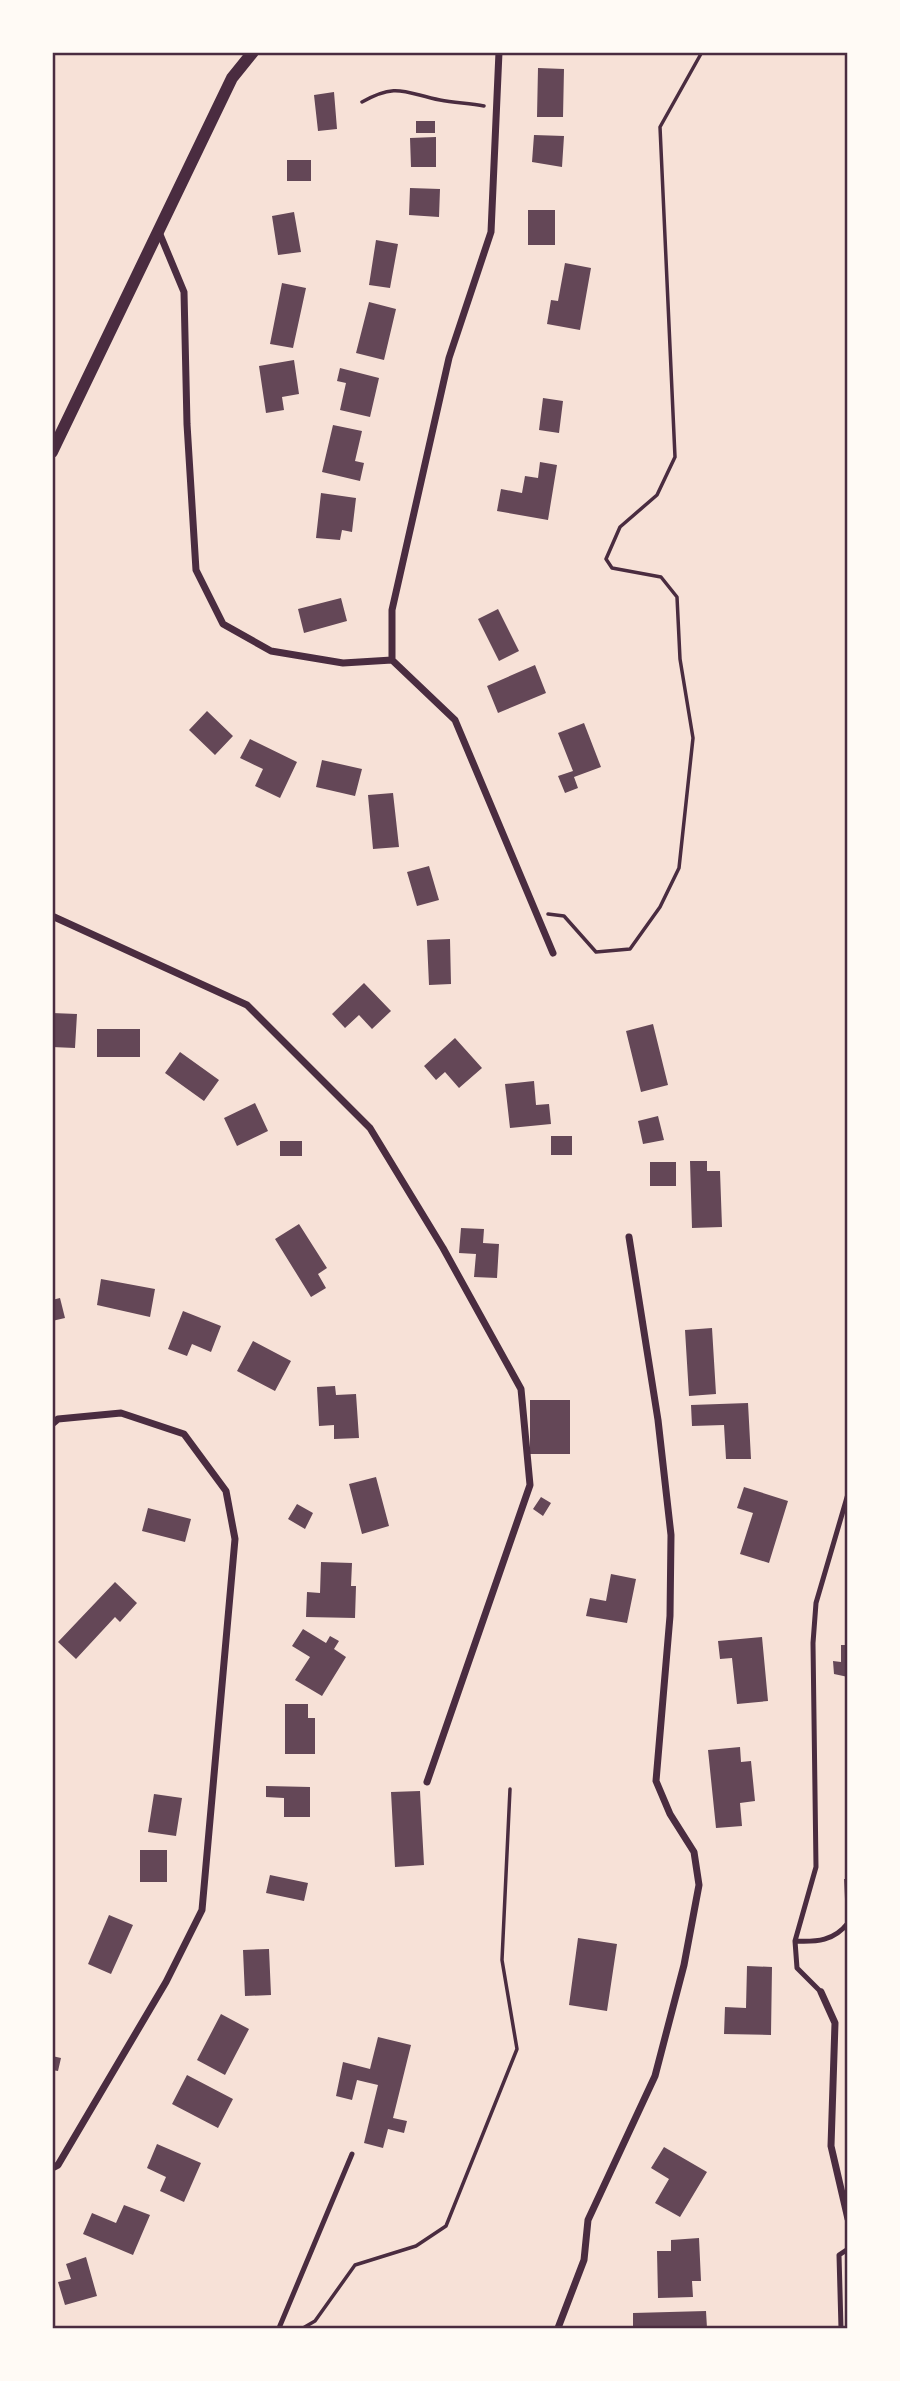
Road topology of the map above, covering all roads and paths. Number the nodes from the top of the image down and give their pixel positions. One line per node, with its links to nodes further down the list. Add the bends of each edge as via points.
1 (253, 52): 6 (street, via 232,78)
2 (499, 52): 5 (street)
3 (702, 52): 9 (path, via 660,127 675,457 657,495 620,527 606,559 612,568 661,577 677,597 680,659 693,738 678,868 660,907 629,949 596,952 564,916)
4 (362, 102): 5 (path, via 382,90 399,88)
5 (496, 111): 8 (street, via 491,232 449,358 392,610)
6 (158, 231): 7 (street); 8 (street, via 184,292 196,570 223,624 271,651 344,663)
7 (52, 452)
8 (392, 660): 9 (street, via 455,720)
9 (535, 913): 11 (street)
10 (52, 916): 15 (street, via 247,1005 370,1128 521,1389 530,1485)
11 (552, 953)
12 (629, 1237): 26 (street, via 671,1535 670,1616 656,1781 694,1852 699,1885 655,2076 588,2220 584,2260)
13 (52, 1424): 21 (street, via 58,1419 121,1413 184,1434 226,1491 235,1539 202,1910 166,1982 58,2165)
14 (848, 1494): 18 (lane, via 816,1603 816,1867)
15 (428, 1782)
16 (510, 1789): 25 (path, via 502,1960 517,2049 508,2073 446,2226 416,2246 355,2265 315,2321)
17 (848, 1923): 18 (lane, via 838,1936)
18 (795, 1941): 19 (lane, via 797,1968)
19 (821, 1992): 22 (street, via 835,2023 831,2146)
20 (352, 2154): 24 (lane)
21 (52, 2168)
22 (848, 2219)
23 (848, 2249): 27 (lane, via 839,2255)
24 (279, 2329)
25 (303, 2329)
26 (558, 2329)
27 (841, 2329)

